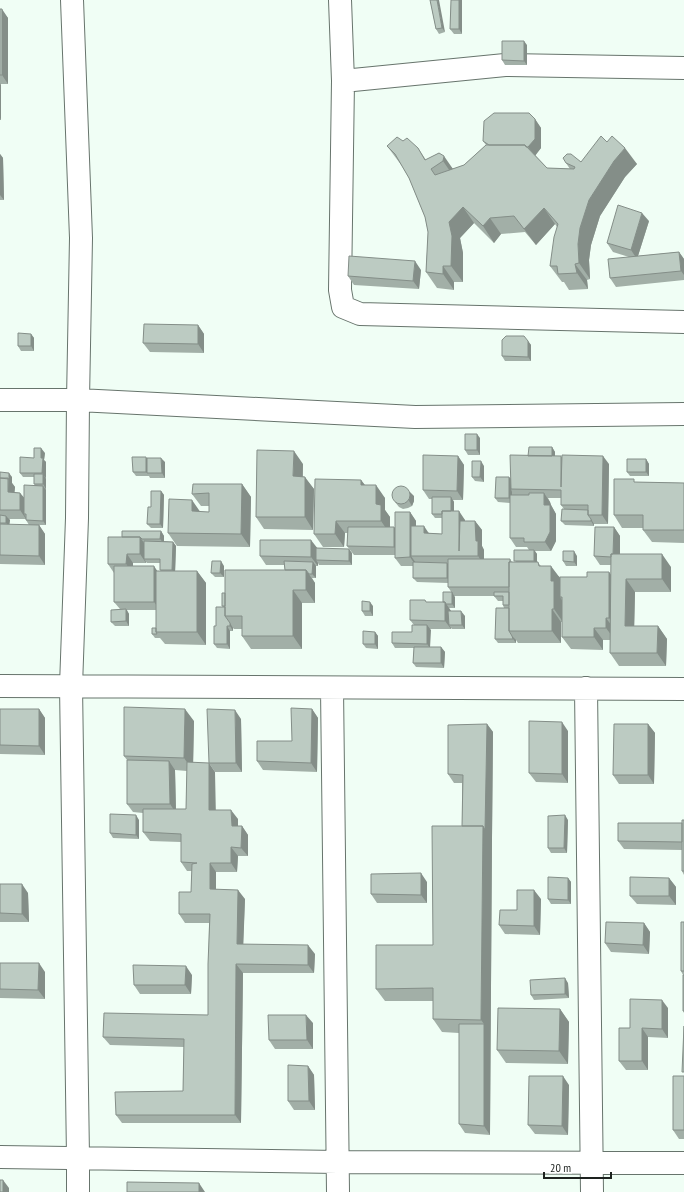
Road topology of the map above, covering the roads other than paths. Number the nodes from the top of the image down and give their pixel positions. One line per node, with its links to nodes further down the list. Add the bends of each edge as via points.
1 (72, 0): 7 (street, via 81,238)
2 (340, 0): 4 (street)
3 (684, 68): 4 (street, via 505,65)
4 (343, 81): 5 (street, via 340,290 343,307 360,314)
5 (684, 322)
6 (0, 400): 7 (street)
7 (78, 400): 8 (street, via 415,417); 10 (street)
8 (684, 414)
9 (0, 686): 10 (street)
10 (71, 686): 11 (street); 15 (street)
11 (332, 688): 12 (street); 16 (street)
12 (586, 688): 13 (street); 17 (street)
13 (684, 689)
14 (0, 1157): 15 (street)
15 (78, 1157): 16 (street); 19 (street)
16 (338, 1162): 17 (street); 20 (street)
17 (592, 1162): 18 (street); 21 (street)
18 (684, 1163)
19 (78, 1192)
20 (338, 1192)
21 (592, 1192)

